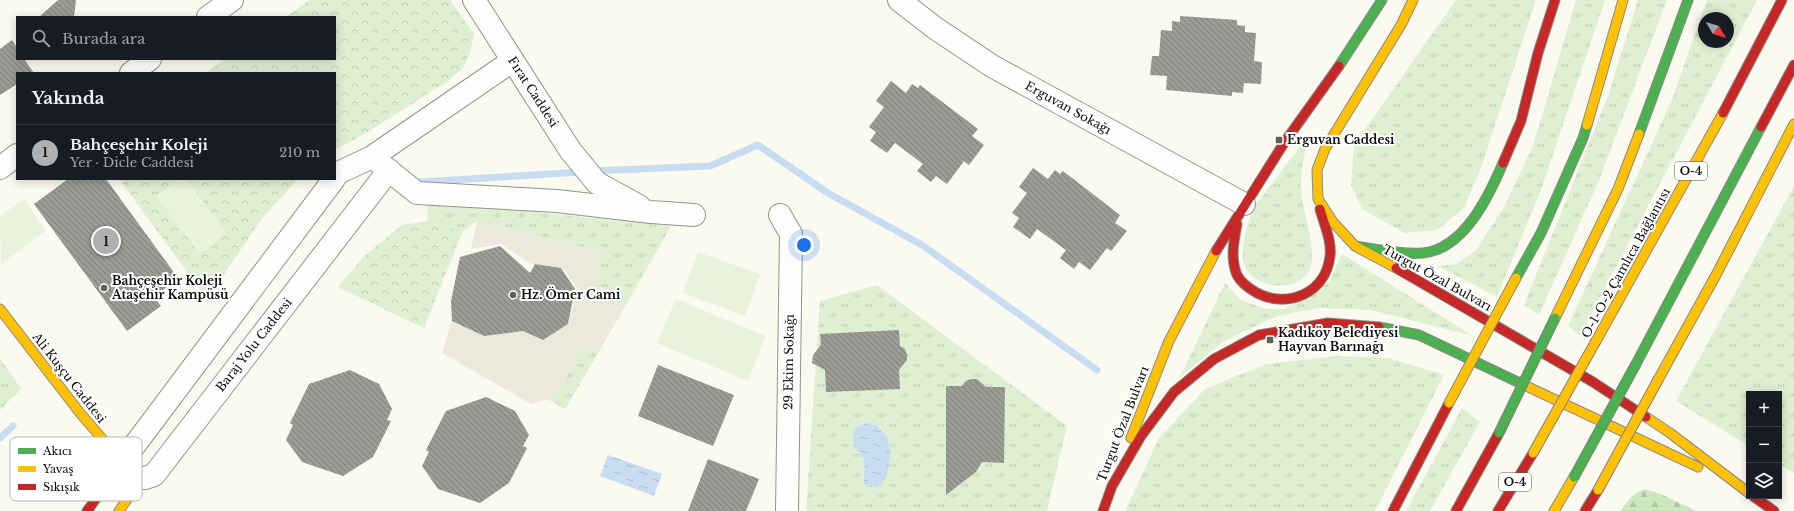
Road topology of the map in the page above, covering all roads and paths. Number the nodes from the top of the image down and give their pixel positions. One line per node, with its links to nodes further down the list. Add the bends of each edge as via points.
1 (232, 0): 11 (street)
2 (474, 0): 14 (street, Fırat Caddesi)
3 (899, 0): 25 (street, Erguvan Sokağı, via 992,66)
4 (1382, 0): 25 (main road, Turgut Özal Bulvarı)
5 (1413, 0): 12 (main road)
6 (1422, 0): 12 (main road)
7 (1555, 0): 29 (main road, via 1538,53 1521,121 1497,177 1468,227 1445,246 1423,253)
8 (1623, 0): 43 (main road, bridge, via 1583,138 1541,233)
9 (1688, 0): 44 (main road, bridge, via 1618,189 1499,433)
10 (1782, 0): 45 (main road, O-1-O-2 Çamlıca Bağlantısı / O-4, bridge, via 1740,83)
11 (209, 16)
12 (1401, 25): 24 (main road, via 1325,149 1317,170)
13 (149, 60): 16 (street)
14 (512, 61): 19 (street); 26 (street, Fırat Caddesi, via 596,182)
15 (1794, 65): 46 (main road, bridge, via 1636,364)
16 (132, 72)
17 (1794, 124): 47 (main road, bridge, via 1719,269)
18 (16, 156): 20 (street)
19 (372, 157): 21 (street); 22 (street)
20 (0, 168)
21 (389, 170): 26 (street, via 418,193 556,201); 33 (street, Baraj Yolu Caddesi, via 154,475 145,478)
22 (336, 176)
23 (333, 180): 32 (street)
24 (1318, 199): 25 (main road, via 1330,256 1327,270 1314,289 1298,298 1282,302 1268,299 1246,285 1237,275 1232,249); 29 (main road, Turgut Özal Bulvarı, via 1333,222)
25 (1242, 209): 34 (main road, Turgut Özal Bulvarı, via 1208,263 1169,341)
26 (651, 212): 27 (street)
27 (694, 215)
28 (780, 215): 41 (street, 29 Ekim Sokağı, via 791,234)
29 (1356, 246): 35 (main road, Turgut Özal Bulvarı, via 1593,382 1670,433)
30 (0, 309): 31 (main road, Ali Kuşçu Caddesi)
31 (101, 437)
32 (142, 439)
33 (142, 476)
34 (1112, 486): 35 (main road, via 1141,436 1174,392 1214,359 1259,335 1328,323 1372,325 1419,335); 42 (main road, Turgut Özal Bulvarı)
35 (1746, 491)
36 (1757, 499): 48 (main road)
37 (94, 501): 39 (main road)
38 (126, 501): 40 (main road)
39 (87, 511)
40 (119, 511)
41 (787, 511)
42 (1103, 511)
43 (1393, 511)
44 (1456, 511)
45 (1498, 511)
46 (1554, 511)
47 (1585, 511)
48 (1774, 511)

